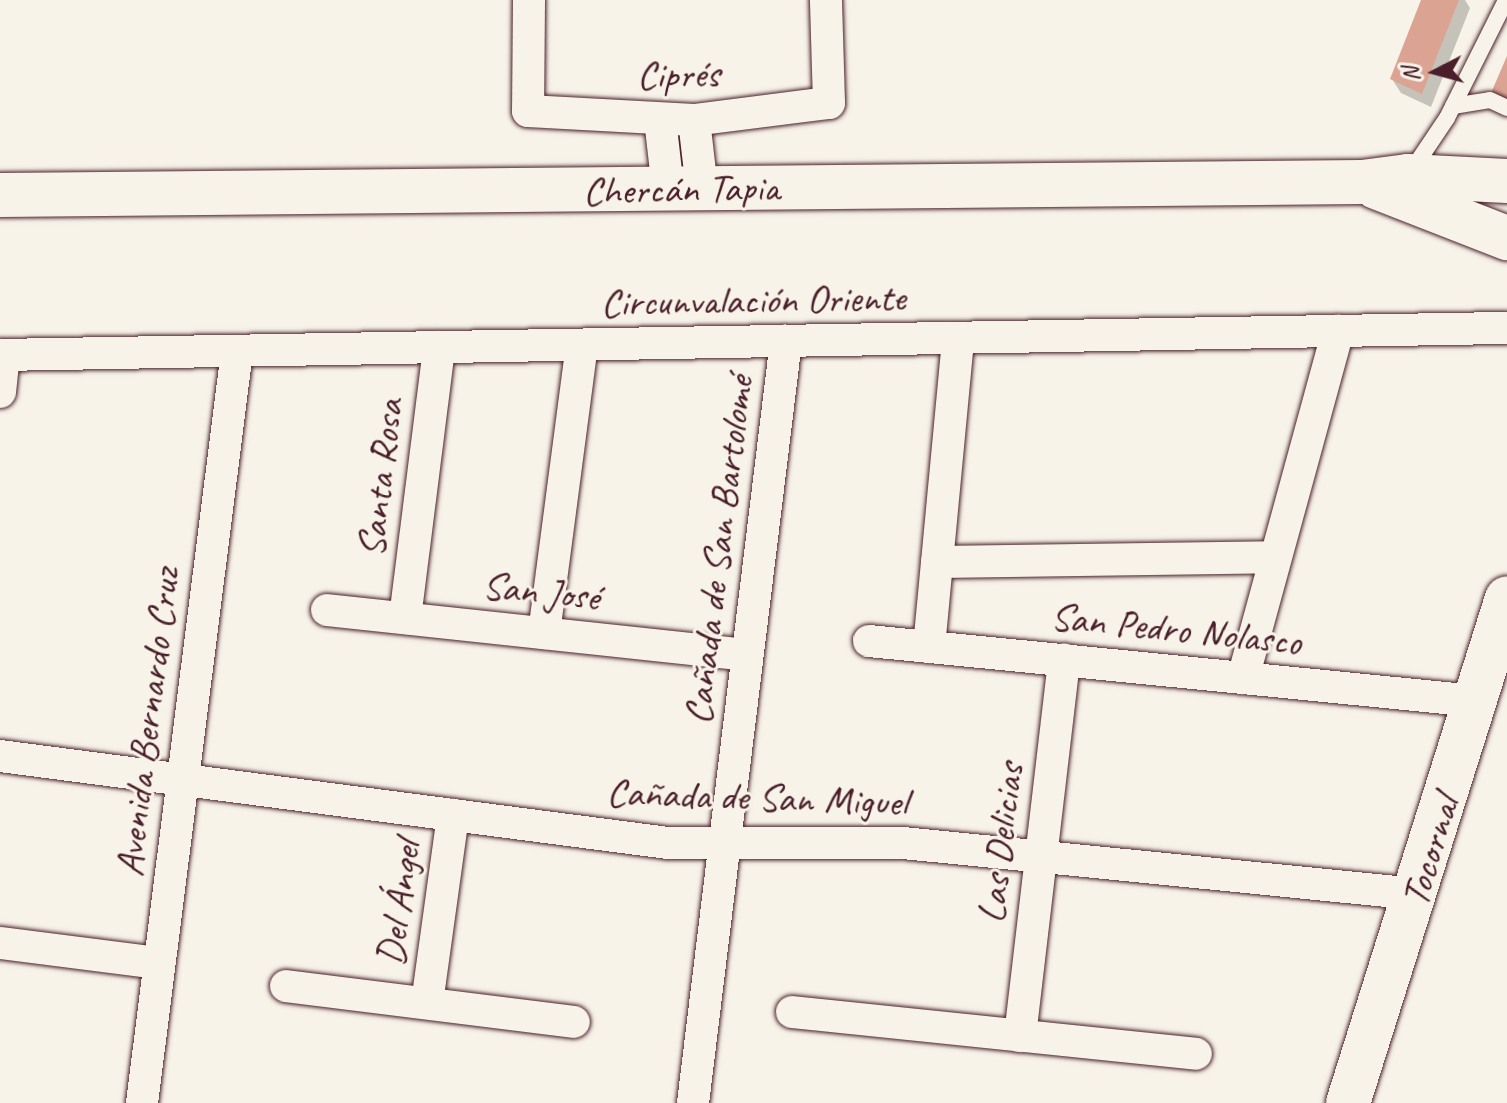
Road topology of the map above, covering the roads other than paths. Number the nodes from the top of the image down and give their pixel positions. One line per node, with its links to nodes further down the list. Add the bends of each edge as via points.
1 (529, 0): 6 (street, Ciprés, via 528,111)
2 (826, 0): 7 (street, Ciprés, via 829,103)
3 (1506, 0): 4 (lane)
4 (1453, 106): 5 (lane, via 1490,100); 8 (lane)
5 (1507, 108)
6 (660, 119): 7 (street, Ciprés); 11 (street)
7 (694, 120): 11 (street)
8 (1408, 176): 9 (main road, Chercán Tapia); 10 (main road, Chercán Tapia)
9 (1507, 181)
10 (1362, 182): 11 (main road, Chercán Tapia); 13 (main road, Chercán Tapia)
11 (685, 189): 12 (main road, Chercán Tapia)
12 (0, 195)
13 (1505, 238)
14 (1507, 328): 15 (street, Circunvalación Oriente)
15 (1338, 331): 16 (street, Circunvalación Oriente); 23 (street)
16 (958, 338): 17 (street, Circunvalación Oriente); 24 (street)
17 (786, 341): 18 (street, Circunvalación Oriente); 31 (street, Cañada de San Bartolomé)
18 (582, 345): 19 (street, Circunvalación Oriente); 28 (street)
19 (439, 347): 20 (street, Circunvalación Oriente); 27 (street, Santa Rosa)
20 (237, 351): 21 (street, Circunvalación Oriente); 36 (street, Avenida Bernardo Cruz)
21 (2, 355): 22 (street)
22 (0, 392)
23 (1275, 557): 24 (street, San Pedro Nolasco); 33 (street)
24 (937, 562): 30 (street)
25 (1507, 598): 34 (main road, Tocornal)
26 (327, 610): 27 (street, San José)
27 (405, 618): 28 (street, San José)
28 (544, 633): 31 (street, San José)
29 (869, 641): 30 (street, San Pedro Nolasco)
30 (929, 647): 32 (street, San Pedro Nolasco)
31 (747, 655): 38 (street, Cañada de San Bartolomé)
32 (1064, 660): 33 (street, San Pedro Nolasco); 39 (street, Las Delicias)
33 (1243, 678): 34 (street, San Pedro Nolasco)
34 (1476, 701): 40 (main road, Tocornal)
35 (0, 756): 36 (street, Cañada de San Miguel)
36 (181, 780): 37 (street, Cañada de San Miguel); 42 (street, Avenida Bernardo Cruz)
37 (453, 815): 38 (street, Cañada de San Miguel); 44 (street, Del Ángel)
38 (724, 846): 39 (street, Cañada de San Miguel, via 855,840); 50 (street, Cañada de San Bartolomé)
39 (1041, 857): 40 (street, Cañada de San Miguel); 47 (street, Las Delicias)
40 (1417, 894): 51 (main road, Tocornal)
41 (0, 943): 42 (street)
42 (159, 963): 49 (street, Avenida Bernardo Cruz)
43 (286, 986): 44 (street, Del Ángel)
44 (427, 1003): 46 (street, Del Ángel)
45 (792, 1012): 47 (street)
46 (574, 1022)
47 (1020, 1036): 48 (street)
48 (1196, 1054)
49 (142, 1103)
50 (693, 1103)
51 (1348, 1103)

